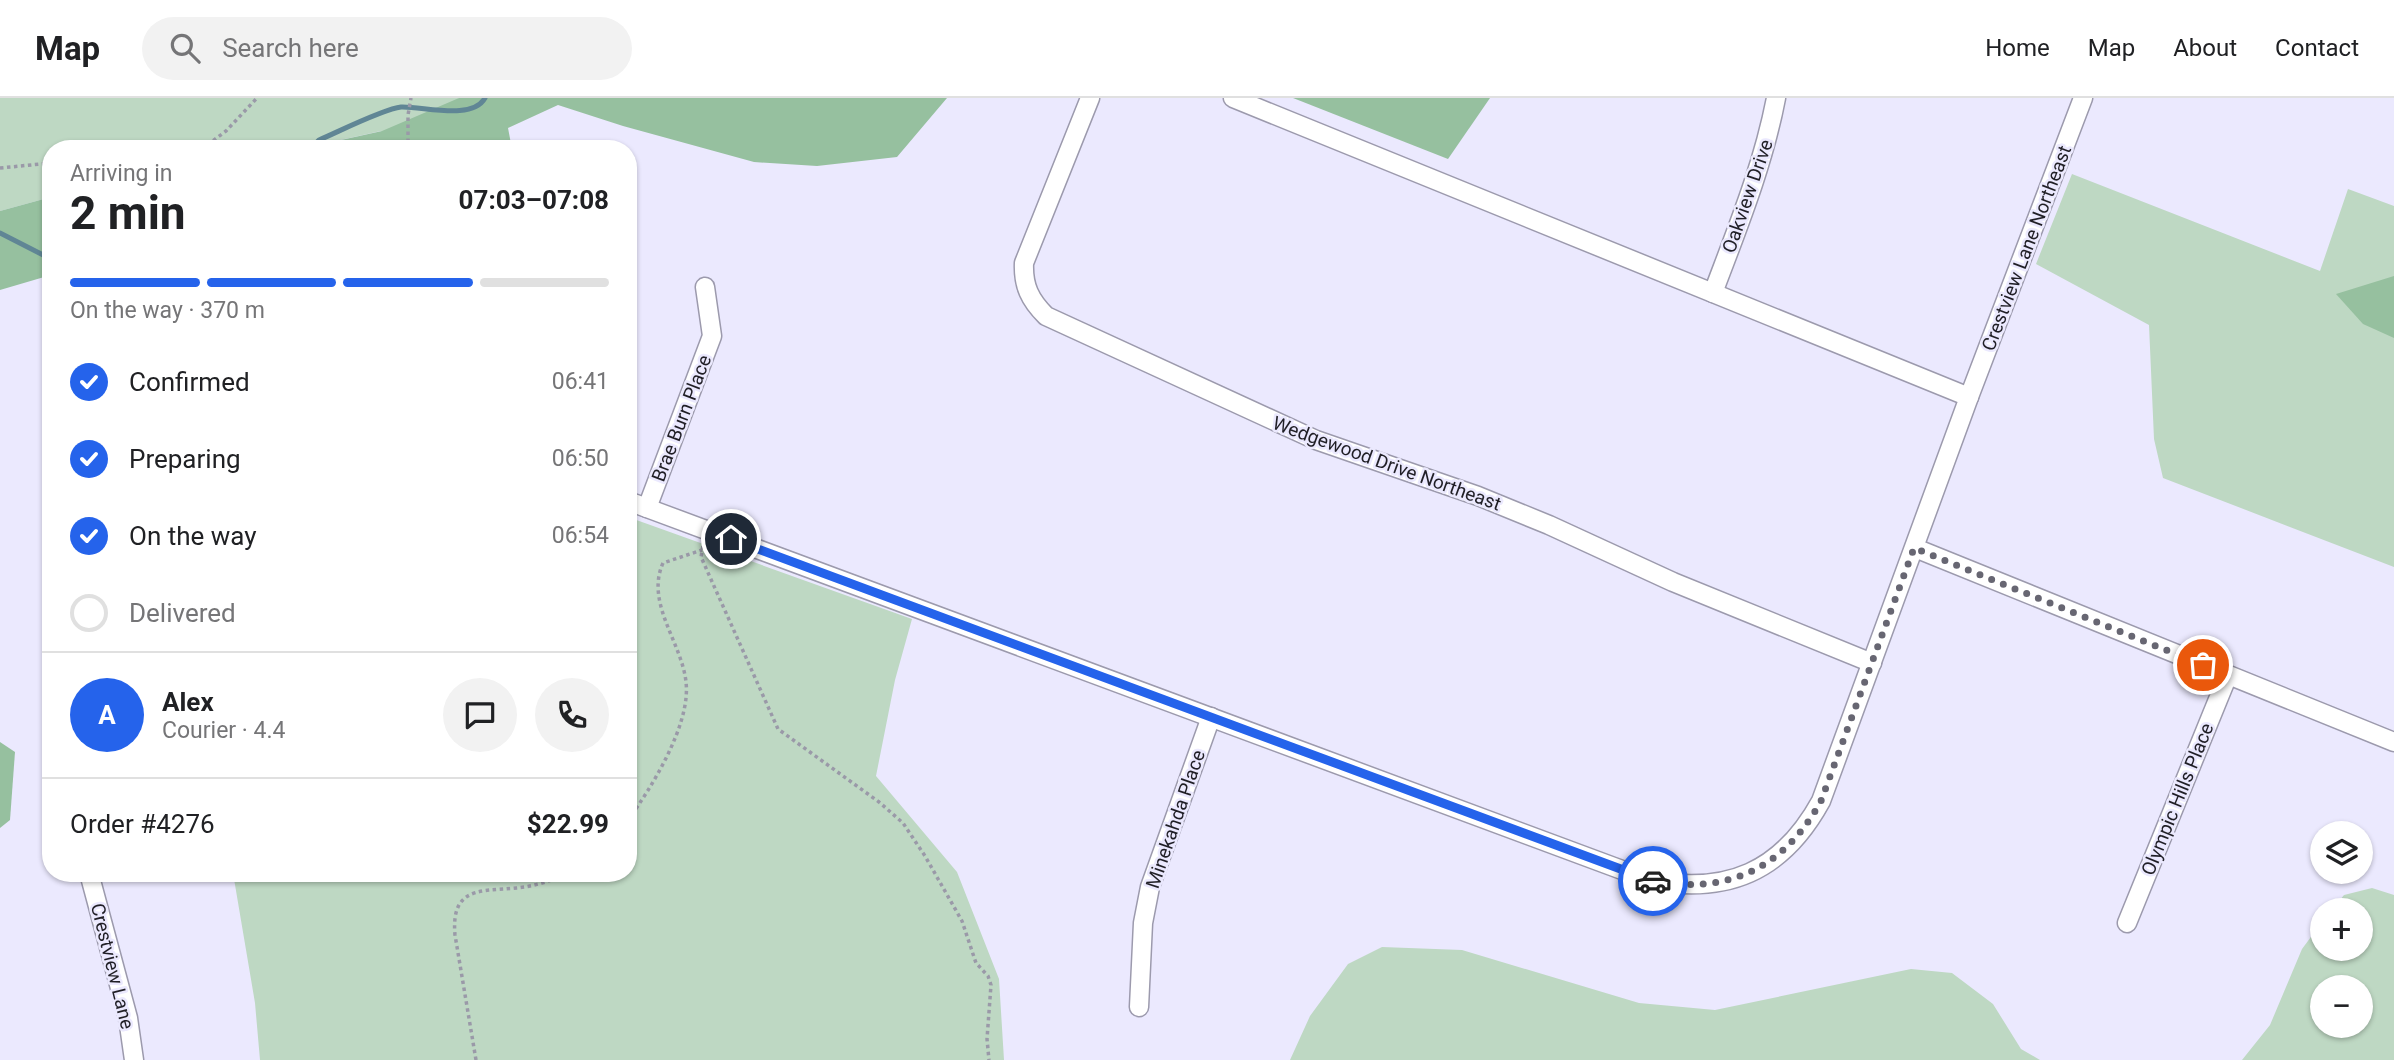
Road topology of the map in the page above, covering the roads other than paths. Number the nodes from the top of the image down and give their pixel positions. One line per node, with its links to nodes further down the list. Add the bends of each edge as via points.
1 (1090, 98): 11 (street, Wedgewood Drive Northeast, via 1024,263 1028,293 1046,316 1315,440 1478,496)
2 (1233, 98): 6 (street)
3 (1776, 98): 6 (street, Oakview Drive, via 1756,179)
4 (2083, 98): 7 (street, Crestview Lane Northeast)
5 (705, 287): 9 (street, Brae Burn Place, via 712,336)
6 (1713, 293): 7 (street)
7 (1969, 397): 10 (street)
8 (637, 504): 9 (street)
9 (648, 508): 13 (street)
10 (1914, 548): 11 (street); 12 (street)
11 (1872, 663): 13 (street, via 1809,822 1794,842 1765,864 1707,885 1649,880)
12 (2228, 675): 14 (street); 16 (street, Olympic Hills Place)
13 (1211, 717): 17 (street, Minekahda Place, via 1150,887 1143,923)
14 (2394, 742)
15 (91, 882): 18 (street, Crestview Lane, via 126,1007)
16 (2127, 923)
17 (1139, 1007)
18 (134, 1060)

